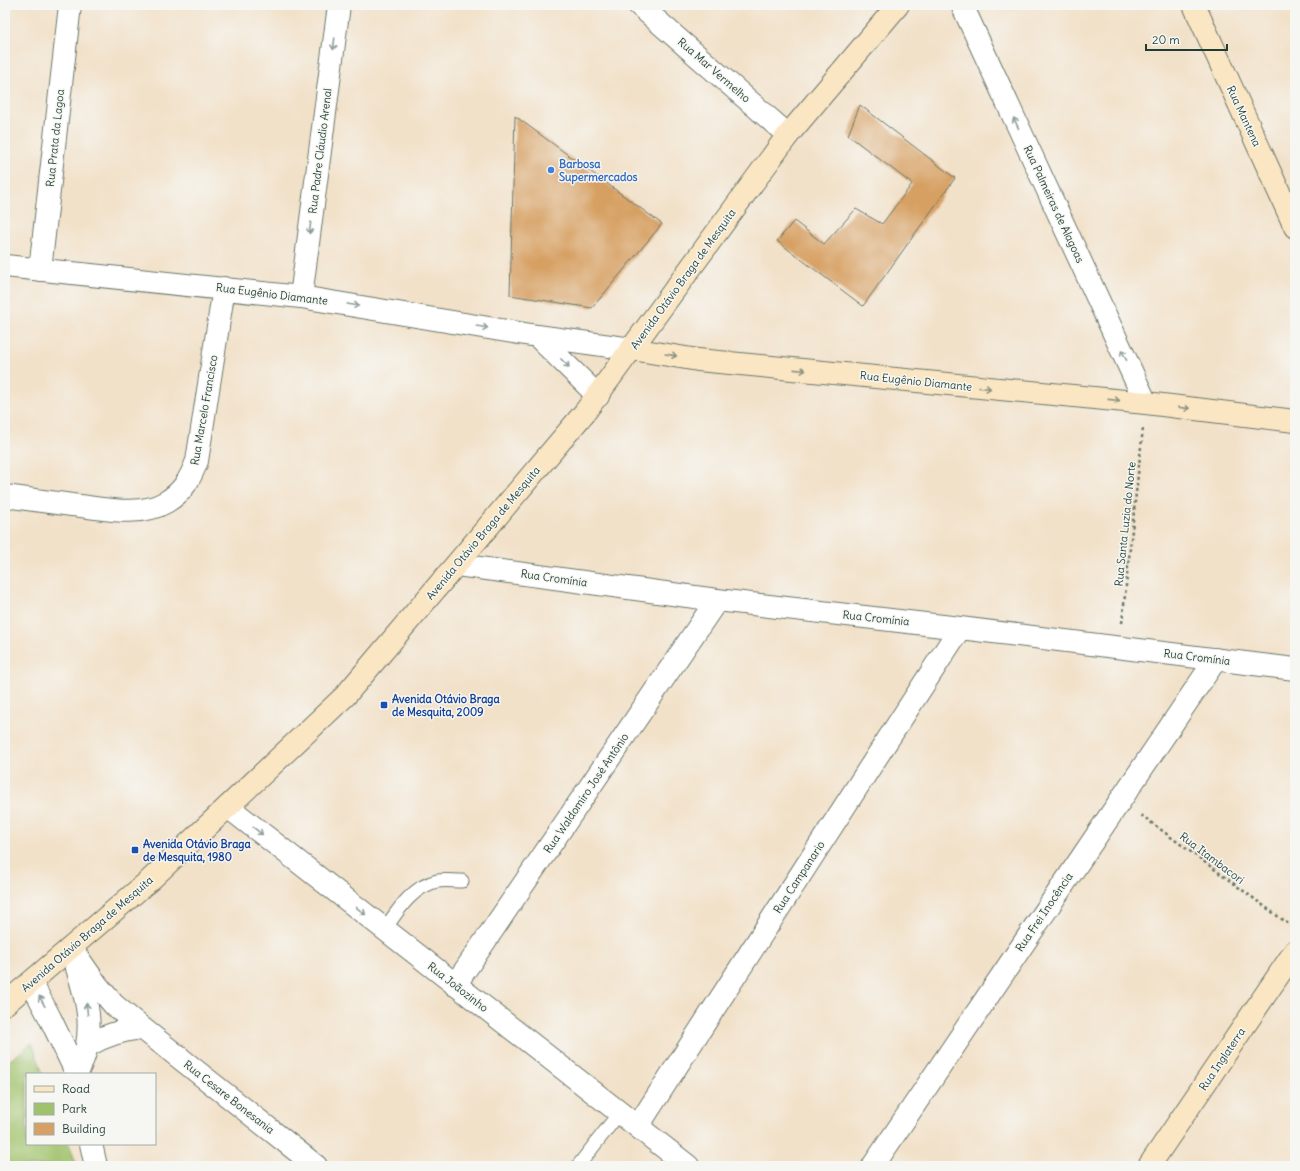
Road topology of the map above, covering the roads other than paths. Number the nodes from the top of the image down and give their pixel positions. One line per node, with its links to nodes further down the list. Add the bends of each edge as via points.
1 (70, 5): 10 (street, Rua Prata da Lagoa)
2 (339, 5): 12 (street, Rua Padre Cláudio Arenal, one-way to 12)
3 (639, 5): 7 (street, Rua Mar Vermelho)
4 (898, 5): 7 (main road, Avenida Otávio Braga de Mesquita)
5 (962, 5): 16 (street, Rua Palmeiras de Alagoas, one-way to 5)
6 (1194, 5): 8 (main road, Rua Mantena)
7 (788, 135): 14 (main road, Avenida Otávio Braga de Mesquita)
8 (1294, 223)
9 (5, 266): 10 (street, Rua Eugênio Diamante)
10 (40, 270): 11 (street, Rua Eugênio Diamante)
11 (224, 288): 12 (street, Rua Eugênio Diamante); 18 (street, Rua Marcelo Francisco, via 197,461 190,480 177,495 165,503 145,509 124,511)
12 (301, 297): 13 (street, Rua Eugênio Diamante, one-way to 13)
13 (537, 336): 14 (street, Rua Eugênio Diamante); 15 (street, one-way to 15)
14 (632, 348): 15 (main road, Avenida Otávio Braga de Mesquita); 16 (main road, Rua Eugênio Diamante, one-way to 16, via 698,360)
15 (598, 396): 19 (main road, Avenida Otávio Braga de Mesquita)
16 (1146, 403): 17 (main road, Rua Eugênio Diamante, one-way to 17)
17 (1295, 421)
18 (5, 496)
19 (457, 565): 20 (street, Rua Cromínia); 24 (main road, Avenida Otávio Braga de Mesquita, via 346,696)
20 (717, 600): 21 (street, Rua Cromínia); 30 (street, Rua Waldomiro José Antônio)
21 (960, 628): 22 (street, Rua Cromínia); 37 (street, Rua Campanario)
22 (1216, 659): 23 (street, Rua Cromínia); 43 (street, Rua Frei Inocência)
23 (1295, 669)
24 (228, 807): 26 (street, Rua Joãozinho, one-way to 26); 27 (main road, Avenida Otávio Braga de Mesquita, via 150,880)
25 (462, 881): 26 (lane, via 437,882 416,891 401,906)
26 (385, 929): 30 (street, Rua Joãozinho)
27 (71, 948): 29 (main road, Avenida Otávio Braga de Mesquita); 32 (street, Rua Cesare Bonesania, via 114,1005); 33 (street, one-way to 27, via 89,1020 86,998)
28 (1295, 952): 44 (main road, Rua Inglaterra)
29 (31, 982): 31 (main road, Avenida Otávio Braga de Mesquita); 34 (street, one-way to 29)
30 (455, 985): 36 (street, Rua Joãozinho)
31 (5, 1004)
32 (142, 1028): 33 (street, via 113,1033); 40 (street, Rua Cesare Bonesania)
33 (87, 1046): 35 (street)
34 (77, 1073)
35 (77, 1073)
36 (620, 1112): 37 (street, Rua Joãozinho); 41 (lane)
37 (638, 1126): 42 (street, Rua Joãozinho)
38 (92, 1145): 39 (street)
39 (96, 1166)
40 (315, 1166)
41 (578, 1166)
42 (688, 1166)
43 (873, 1166)
44 (1149, 1166)

